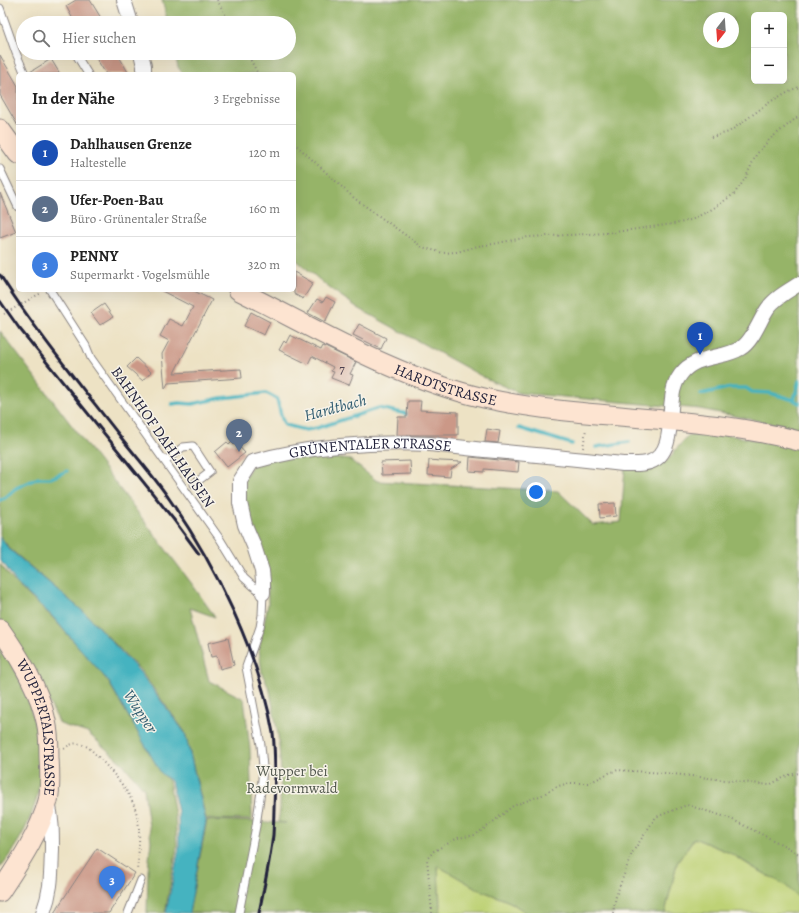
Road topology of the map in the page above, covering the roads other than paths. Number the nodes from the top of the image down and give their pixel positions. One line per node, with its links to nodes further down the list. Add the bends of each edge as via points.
1 (124, 0): 3 (street)
2 (0, 8): 4 (lane)
3 (129, 16)
4 (16, 53)
5 (19, 60): 8 (lane)
6 (79, 60): 9 (lane)
7 (143, 60): 10 (street)
8 (24, 72)
9 (87, 72)
10 (144, 72)
11 (0, 129): 12 (main road)
12 (16, 151)
13 (0, 169): 14 (lane)
14 (16, 203)
15 (799, 284): 18 (street, GRÜNENTALER STRASSE, via 768,307 742,348 722,356 702,359 687,368 675,385)
16 (51, 292): 20 (lane, BAHNHOF DAHLHAUSEN, via 91,358)
17 (242, 292): 18 (main road, HARDTSTRASSE, via 352,348 402,370 483,398 588,414)
18 (670, 421): 19 (main road, via 754,431); 22 (street, GRÜNENTALER STRASSE, via 663,452 650,462 635,464 430,444 354,446 300,451 252,462 240,481 240,503 245,525 262,571)
19 (799, 441)
20 (165, 461): 21 (lane, via 183,448 193,446 210,472); 22 (lane, BAHNHOF DAHLHAUSEN, via 244,578)
21 (194, 484)
22 (262, 593): 29 (lane, GRÜNENTALER STRASSE, via 260,627 246,667 263,767 256,826)
23 (0, 629): 24 (main road, WUPPERTALSTRASSE, via 25,668 41,705 48,731)
24 (48, 800): 26 (main road, WUPPERTALSTRASSE, via 32,840); 27 (street, via 51,818 52,876)
25 (139, 876): 28 (lane)
26 (0, 892)
27 (43, 913)
28 (128, 913)
29 (239, 913)

